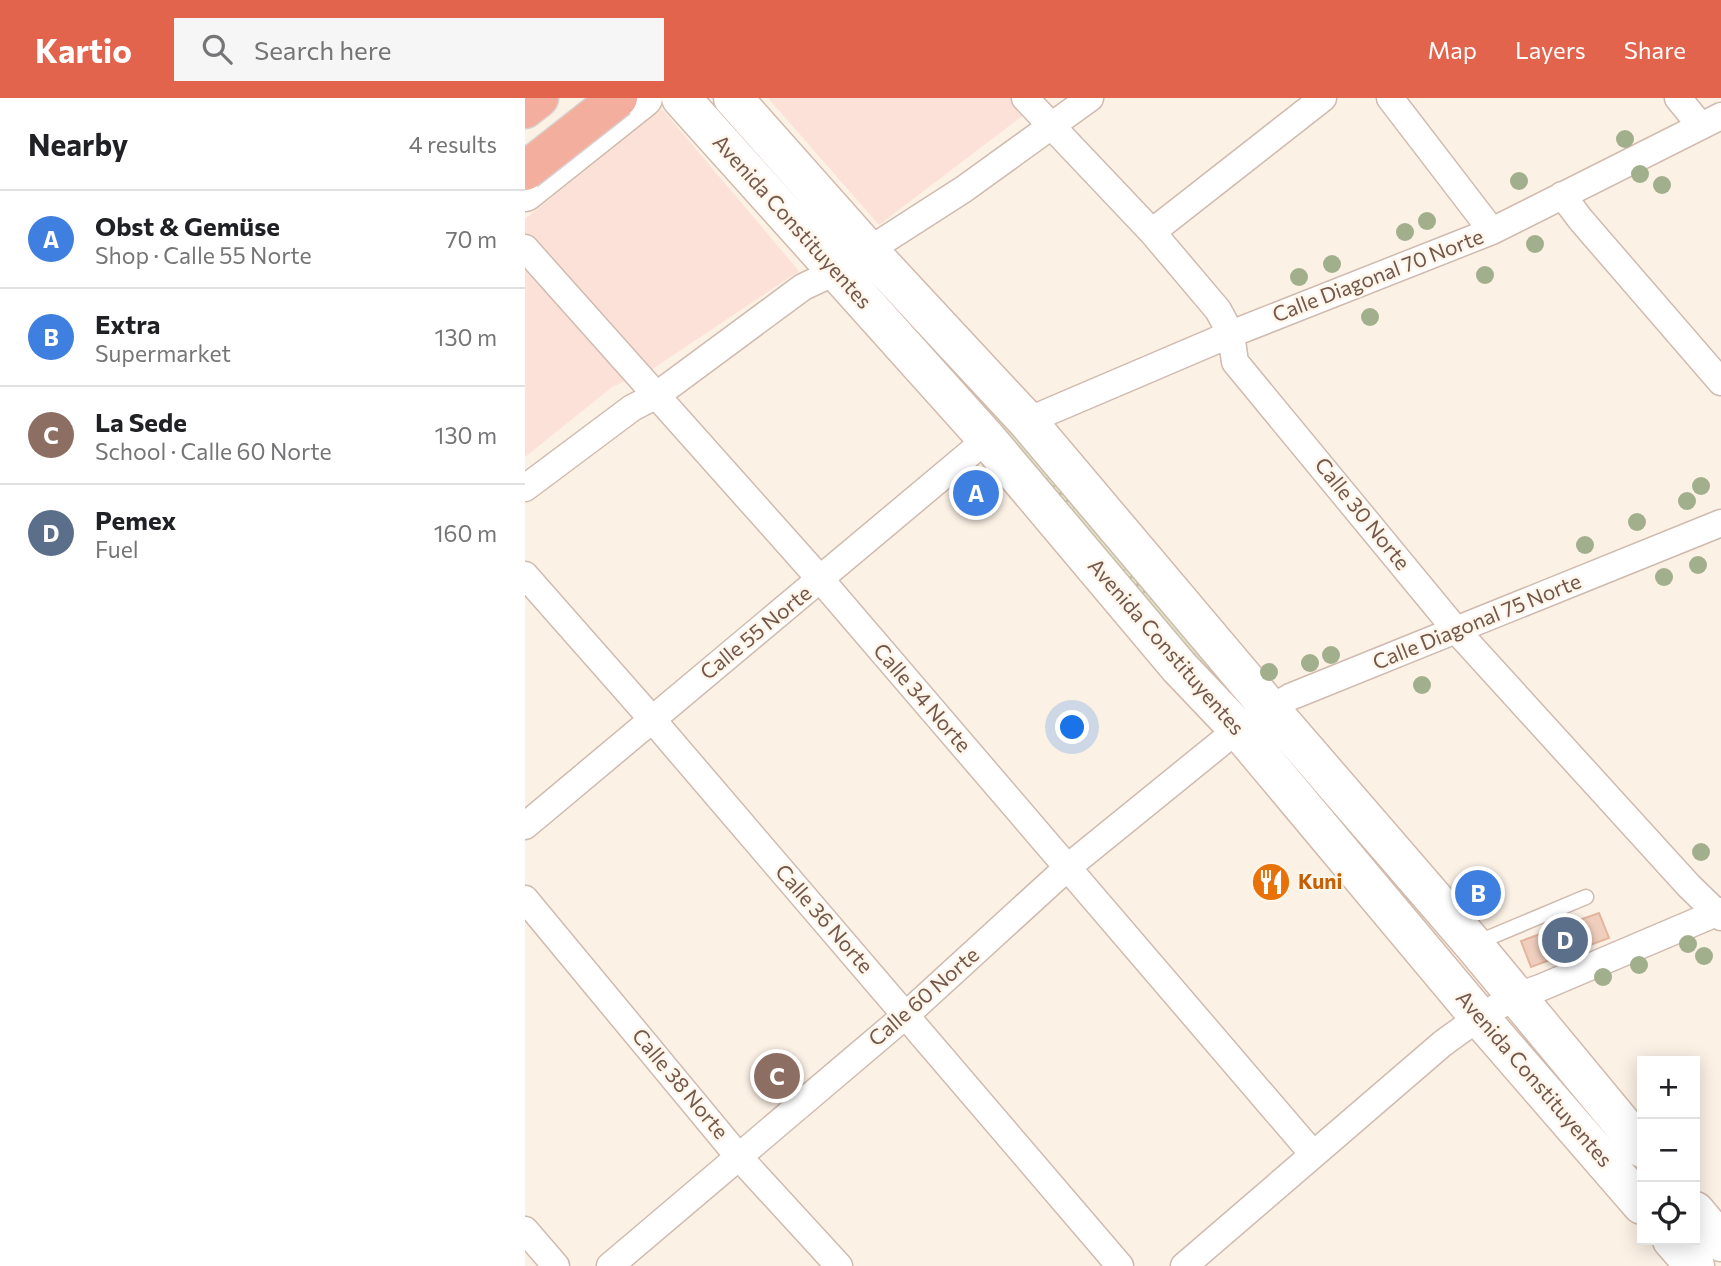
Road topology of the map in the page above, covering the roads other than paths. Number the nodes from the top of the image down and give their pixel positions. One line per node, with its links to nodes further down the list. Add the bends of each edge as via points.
1 (539, 98): 12 (highway)
2 (583, 98): 15 (highway)
3 (618, 98): 16 (highway, bridge)
4 (643, 98): 16 (main road)
5 (681, 98): 23 (main road, Avenida Constituyentes)
6 (733, 98): 22 (main road, Avenida Constituyentes)
7 (1025, 98): 14 (street, Calle 30 Norte)
8 (1090, 98): 14 (street)
9 (1322, 98): 20 (street)
10 (1390, 98): 19 (street)
11 (1678, 98): 13 (street)
12 (525, 109): 16 (main road, via 548,134 553,152)
13 (1711, 121): 18 (street, Calle Diagonal 70 Norte)
14 (1051, 126): 20 (street, Calle 30 Norte); 22 (street, via 964,189)
15 (525, 143)
16 (540, 169): 17 (main road)
17 (525, 192)
18 (1562, 195): 19 (street, Calle Diagonal 70 Norte); 25 (street)
19 (1492, 231): 24 (street, Calle Diagonal 70 Norte)
20 (1152, 232): 24 (street, Calle 30 Norte, via 1218,310)
21 (525, 248): 26 (street, Calle 34 Norte)
22 (867, 250): 23 (street); 27 (main road, Avenida Constituyentes)
23 (835, 272): 26 (street, via 803,287); 28 (main road, Avenida Constituyentes)
24 (1231, 334): 27 (street, Calle Diagonal 70 Norte); 33 (street, Calle 30 Norte, via 1235,362)
25 (1721, 382)
26 (657, 395): 29 (street, via 632,408); 32 (street, Calle 34 Norte)
27 (1027, 421): 34 (main road, Avenida Constituyentes)
28 (987, 439): 32 (street, Calle 55 Norte); 36 (main road, Avenida Constituyentes, via 1179,667)
29 (525, 488)
30 (1721, 523): 33 (street, Calle Diagonal 75 Norte)
31 (525, 575): 35 (street, Calle 36 Norte)
32 (821, 580): 35 (street, Calle 55 Norte); 38 (street, Calle 34 Norte)
33 (1457, 630): 34 (street, Calle Diagonal 75 Norte, via 1290,697); 41 (street, Calle 30 Norte, via 1689,886)
34 (1271, 710): 36 (street, Calle Diagonal 75 Norte); 42 (main road, Avenida Constituyentes)
35 (652, 718): 37 (street, Calle 55 Norte); 44 (street, Calle 36 Norte)
36 (1238, 729): 38 (street, Calle 60 Norte); 45 (main road, Avenida Constituyentes)
37 (525, 826)
38 (1069, 867): 44 (street, Calle 60 Norte); 47 (street, Calle 34 Norte)
39 (1586, 897): 42 (lane)
40 (525, 899): 48 (street, Calle 38 Norte)
41 (1720, 913): 43 (street)
42 (1473, 944): 43 (main road, Avenida Constituyentes)
43 (1514, 996): 45 (street); 46 (main road, Avenida Constituyentes)
44 (906, 1014): 48 (street, Calle 60 Norte); 57 (street, Calle 36 Norte)
45 (1479, 1017): 47 (street); 49 (main road, Avenida Constituyentes)
46 (1637, 1142)
47 (1313, 1154): 58 (street)
48 (738, 1156): 55 (street, Calle 60 Norte); 56 (street, Calle 38 Norte)
49 (1637, 1199)
50 (1700, 1217): 52 (main road)
51 (525, 1230): 54 (street)
52 (1721, 1242)
53 (1676, 1245): 59 (main road)
54 (556, 1266)
55 (610, 1266)
56 (839, 1266)
57 (1120, 1266)
58 (1184, 1266)
59 (1695, 1266)

